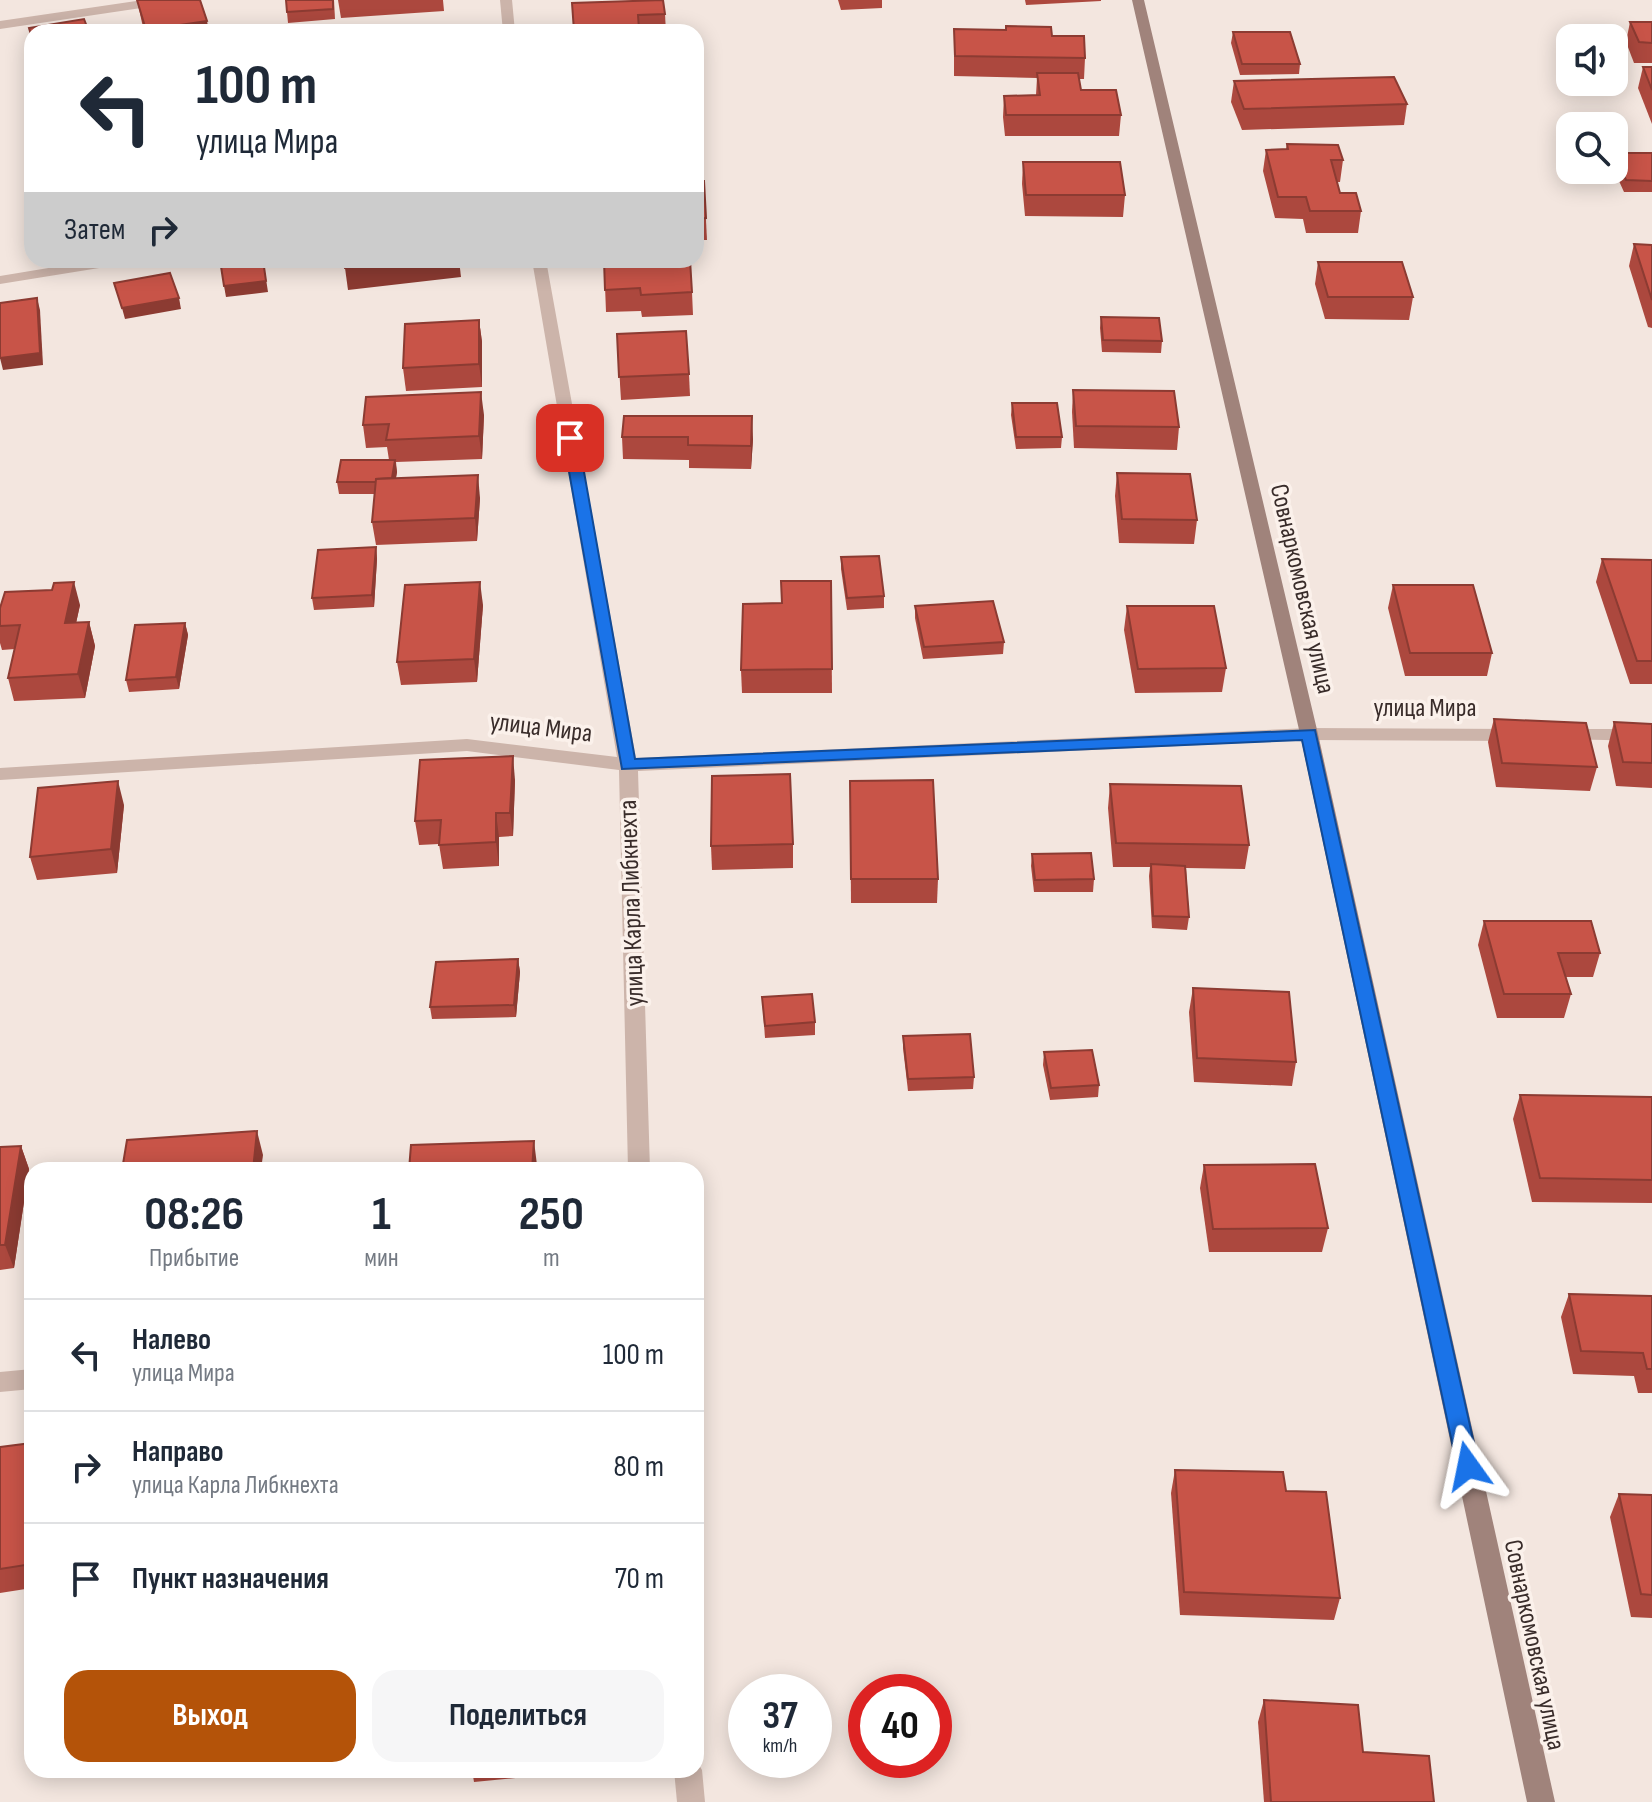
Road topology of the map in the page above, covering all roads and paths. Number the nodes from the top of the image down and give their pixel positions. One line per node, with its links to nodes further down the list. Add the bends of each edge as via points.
1 (168, 0): 5 (street)
2 (506, 0): 4 (street)
3 (1138, 0): 9 (street, Совнаркомовская улица)
4 (508, 24)
5 (0, 25)
6 (74, 268): 8 (street)
7 (540, 268): 11 (street, улица Карла Либкнехта)
8 (0, 280)
9 (1309, 734): 10 (street, улица Мира); 11 (street, улица Мира); 18 (street, Совнаркомовская улица)
10 (1652, 735)
11 (628, 765): 12 (street, улица Мира, via 467,745); 13 (street, улица Карла Либкнехта)
12 (0, 774)
13 (639, 1162)
14 (24, 1380): 15 (street)
15 (0, 1382)
16 (689, 1778): 17 (street)
17 (691, 1802)
18 (1541, 1802)

